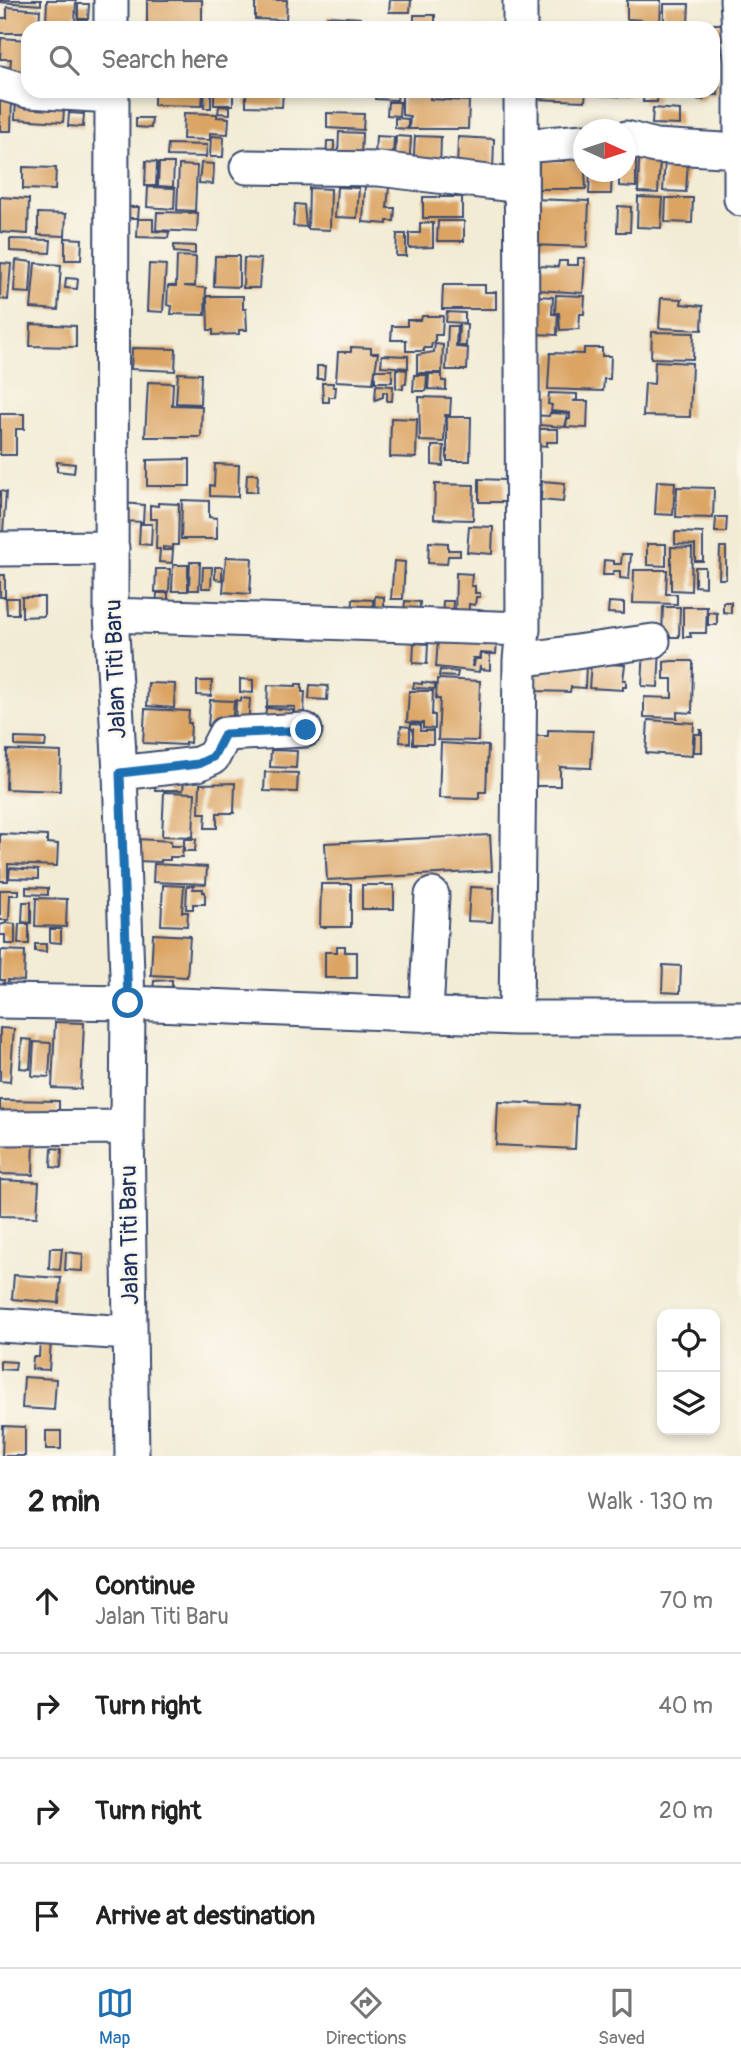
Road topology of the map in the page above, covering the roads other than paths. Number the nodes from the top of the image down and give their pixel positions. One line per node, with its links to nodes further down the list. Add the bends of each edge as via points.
1 (111, 0): 4 (street)
2 (520, 0): 5 (street)
3 (737, 0): 6 (street)
4 (111, 21)
5 (520, 21)
6 (741, 61): 13 (street)
7 (0, 83): 8 (street)
8 (21, 89)
9 (112, 98): 18 (street, Jalan Titi Baru)
10 (521, 98): 14 (street)
11 (636, 141): 13 (street, via 655,146)
12 (573, 142): 14 (street)
13 (740, 143): 17 (street)
14 (521, 146): 16 (street)
15 (247, 167): 16 (street, via 379,169)
16 (521, 186): 22 (street)
17 (741, 199)
18 (112, 548): 19 (street); 20 (street, Jalan Titi Baru)
19 (0, 549)
20 (111, 615): 22 (street); 24 (street, Jalan Titi Baru)
21 (653, 641): 22 (street)
22 (522, 645): 29 (street)
23 (306, 730): 24 (street, via 225,734 213,757 198,764)
24 (120, 773): 27 (street, Jalan Titi Baru)
25 (432, 895): 28 (street)
26 (0, 1001): 27 (street)
27 (128, 1003): 28 (street); 31 (street, Jalan Titi Baru)
28 (426, 1014): 29 (street)
29 (516, 1018): 30 (street)
30 (741, 1018)
31 (127, 1127): 32 (street); 34 (street, Jalan Titi Baru)
32 (0, 1128)
33 (0, 1325): 34 (street)
34 (130, 1333): 35 (street, Jalan Titi Baru)
35 (132, 1456)

